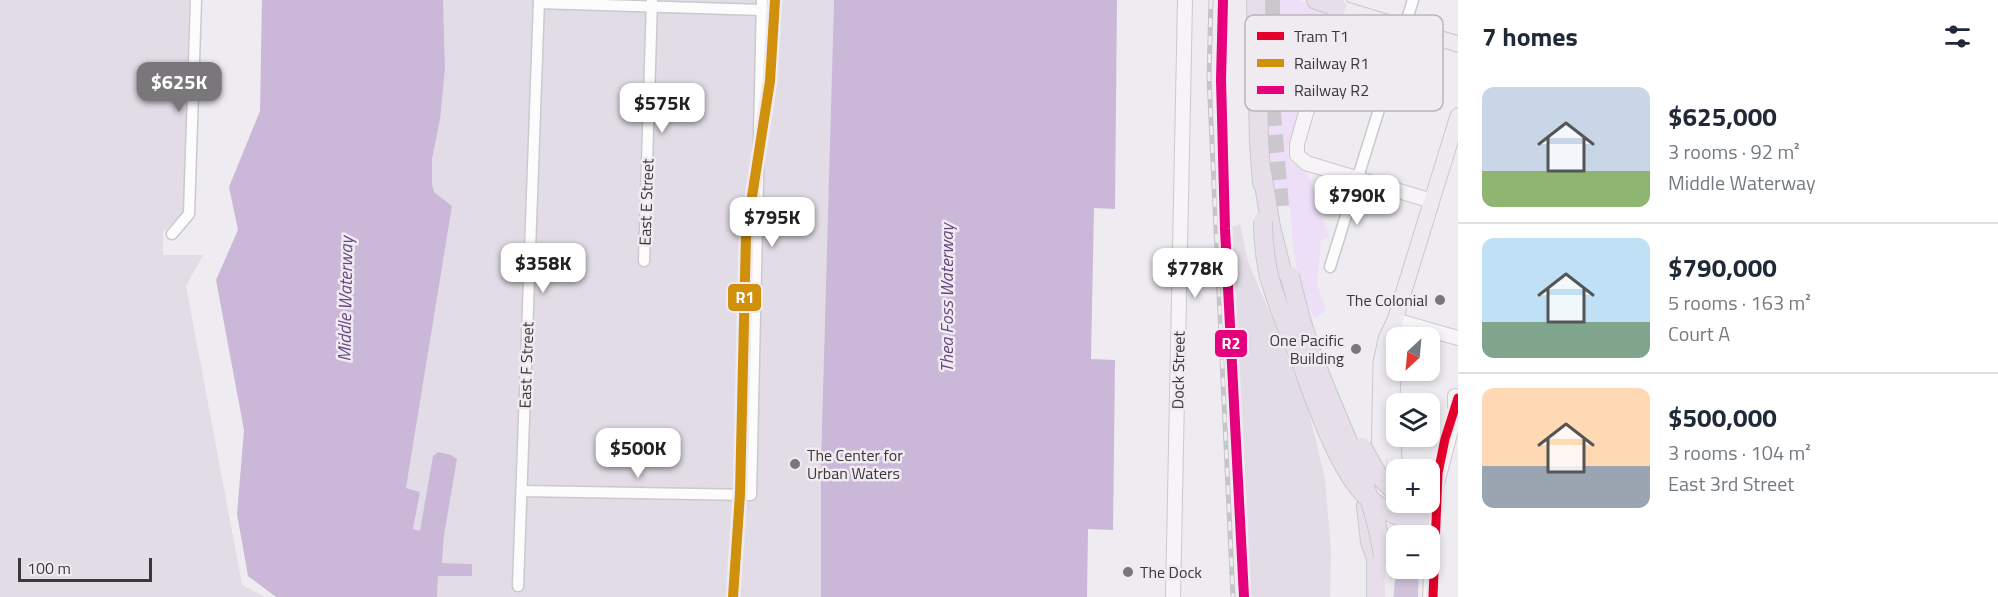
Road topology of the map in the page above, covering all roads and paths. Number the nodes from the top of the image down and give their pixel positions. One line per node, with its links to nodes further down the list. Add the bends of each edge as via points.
1 (196, 0): 23 (street, via 189,214)
2 (1185, 0): 40 (street, Dock Street)
3 (1256, 0): 10 (highway)
4 (1316, 0): 8 (highway)
5 (1413, 0): 12 (street)
6 (539, 2): 7 (street); 34 (street, East F Street)
7 (652, 3): 9 (street); 24 (street, East E Street)
8 (1338, 4): 11 (main road)
9 (762, 5): 34 (street, via 751,495)
10 (1256, 15)
11 (1368, 15)
12 (1408, 15)
13 (1443, 40): 14 (main road)
14 (1458, 44)
15 (1258, 111): 19 (highway)
16 (1307, 111): 20 (street, via 1297,155 1306,163)
17 (1378, 111): 20 (street)
18 (1458, 116): 21 (main road)
19 (1262, 173): 35 (highway, bridge, via 1263,221 1273,289 1342,461 1356,484); 38 (highway, via 1271,227 1301,338 1362,495 1370,542)
20 (1357, 178): 21 (street); 25 (street)
21 (1432, 201): 27 (main road)
22 (1280, 206): 26 (highway)
23 (172, 234)
24 (644, 261)
25 (1329, 267)
26 (1290, 276): 33 (highway, bridge, via 1360,444 1378,475); 38 (highway, bridge, via 1311,353 1368,491)
27 (1395, 320): 28 (street); 30 (main road); 38 (main road, via 1382,355)
28 (1458, 338)
29 (1456, 391): 31 (street); 32 (street, via 1455,415)
30 (1395, 459)
31 (1435, 459)
32 (1440, 476)
33 (1386, 480)
34 (522, 491): 39 (street, East F Street)
35 (1386, 510)
36 (1394, 513): 42 (main road)
37 (1425, 513): 43 (street)
38 (1380, 557): 41 (highway); 42 (highway)
39 (518, 586)
40 (1173, 597)
41 (1376, 597)
42 (1386, 597)
43 (1430, 597)

